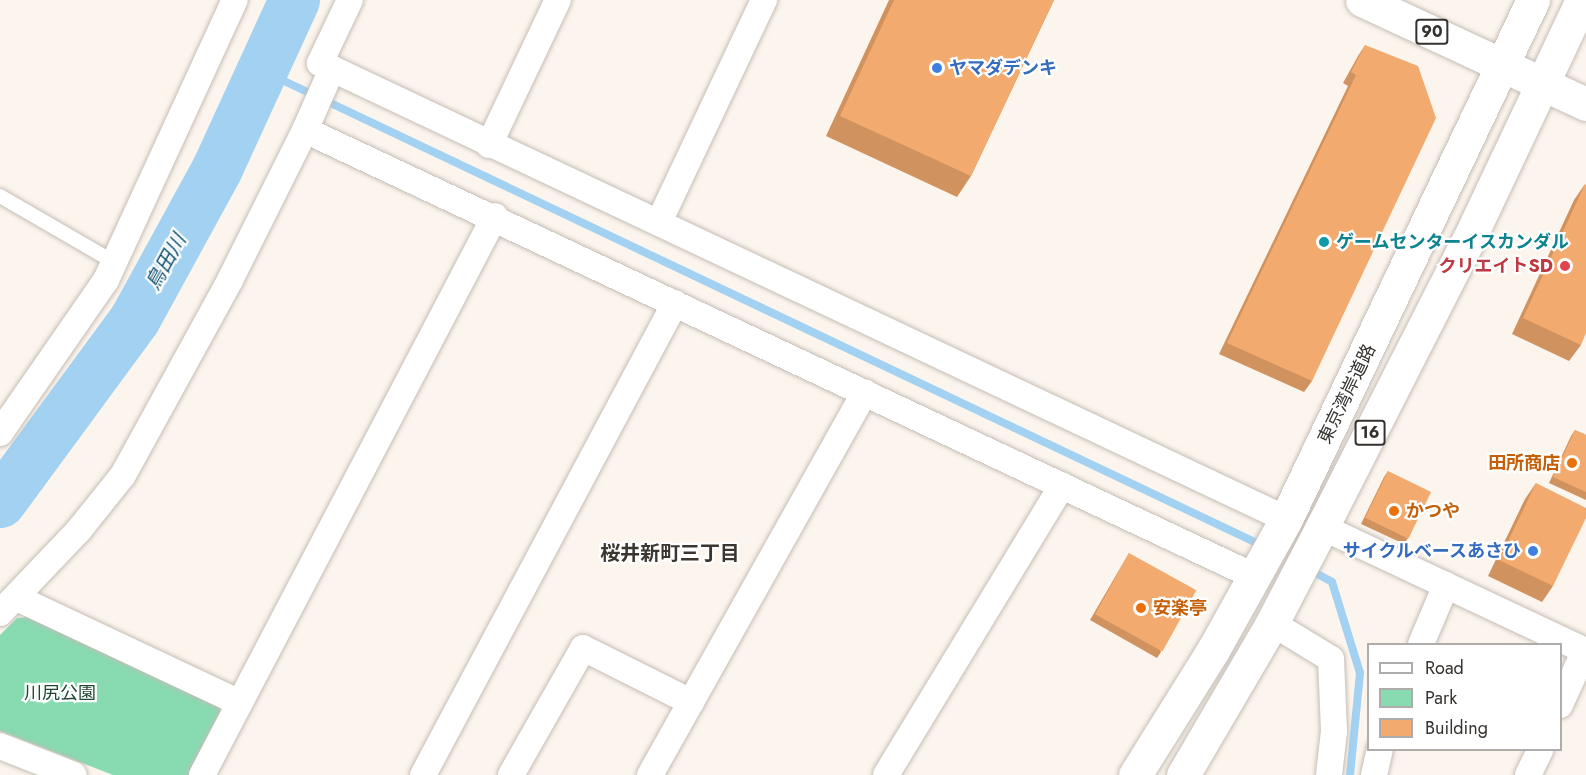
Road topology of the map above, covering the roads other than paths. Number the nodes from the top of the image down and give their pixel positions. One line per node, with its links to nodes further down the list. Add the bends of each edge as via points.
1 (235, 0): 17 (street)
2 (350, 0): 9 (street, via 320,63)
3 (558, 0): 13 (street)
4 (764, 0): 16 (street)
5 (1362, 0): 8 (main road, 90)
6 (1533, 0): 8 (main road, 東京湾岸道路 / 16)
7 (1582, 0): 10 (main road, 東京湾岸道路 / 16)
8 (1502, 65): 10 (main road, 90); 22 (main road, 東京湾岸道路 / 16)
9 (332, 69): 12 (street); 13 (street)
10 (1542, 83): 11 (main road, 90); 23 (main road, 東京湾岸道路 / 16, via 1468,241)
11 (1586, 104)
12 (305, 129): 15 (street); 26 (street, via 230,280 123,475)
13 (489, 145): 16 (street)
14 (0, 196): 17 (lane)
15 (495, 216): 18 (street); 32 (street)
16 (659, 222): 22 (street)
17 (114, 262): 20 (street, via 106,280)
18 (675, 303): 19 (street); 38 (street)
19 (865, 392): 21 (street); 31 (street)
20 (0, 433)
21 (1062, 485): 24 (street); 41 (street)
22 (1286, 519): 24 (main road, 東京湾岸道路 / 16)
23 (1322, 527): 25 (street); 27 (main road, 東京湾岸道路 / 16)
24 (1256, 577): 42 (main road, 東京湾岸道路 / 16)
25 (1446, 585): 28 (street); 29 (street)
26 (8, 606): 32 (street)
27 (1272, 623): 43 (main road, 東京湾岸道路 / 16); 44 (street, via 1331,659 1334,731)
28 (1422, 643)
29 (1586, 651): 30 (street)
30 (1562, 701)
31 (691, 702): 39 (street, via 584,648); 40 (street)
32 (240, 703): 37 (street)
33 (0, 746): 36 (street)
34 (1380, 751): 45 (street)
35 (1540, 751): 46 (street)
36 (74, 775)
37 (202, 775)
38 (423, 775)
39 (511, 775)
40 (650, 775)
41 (886, 775)
42 (1135, 775)
43 (1183, 775)
44 (1329, 775)
45 (1374, 775)
46 (1528, 775)

